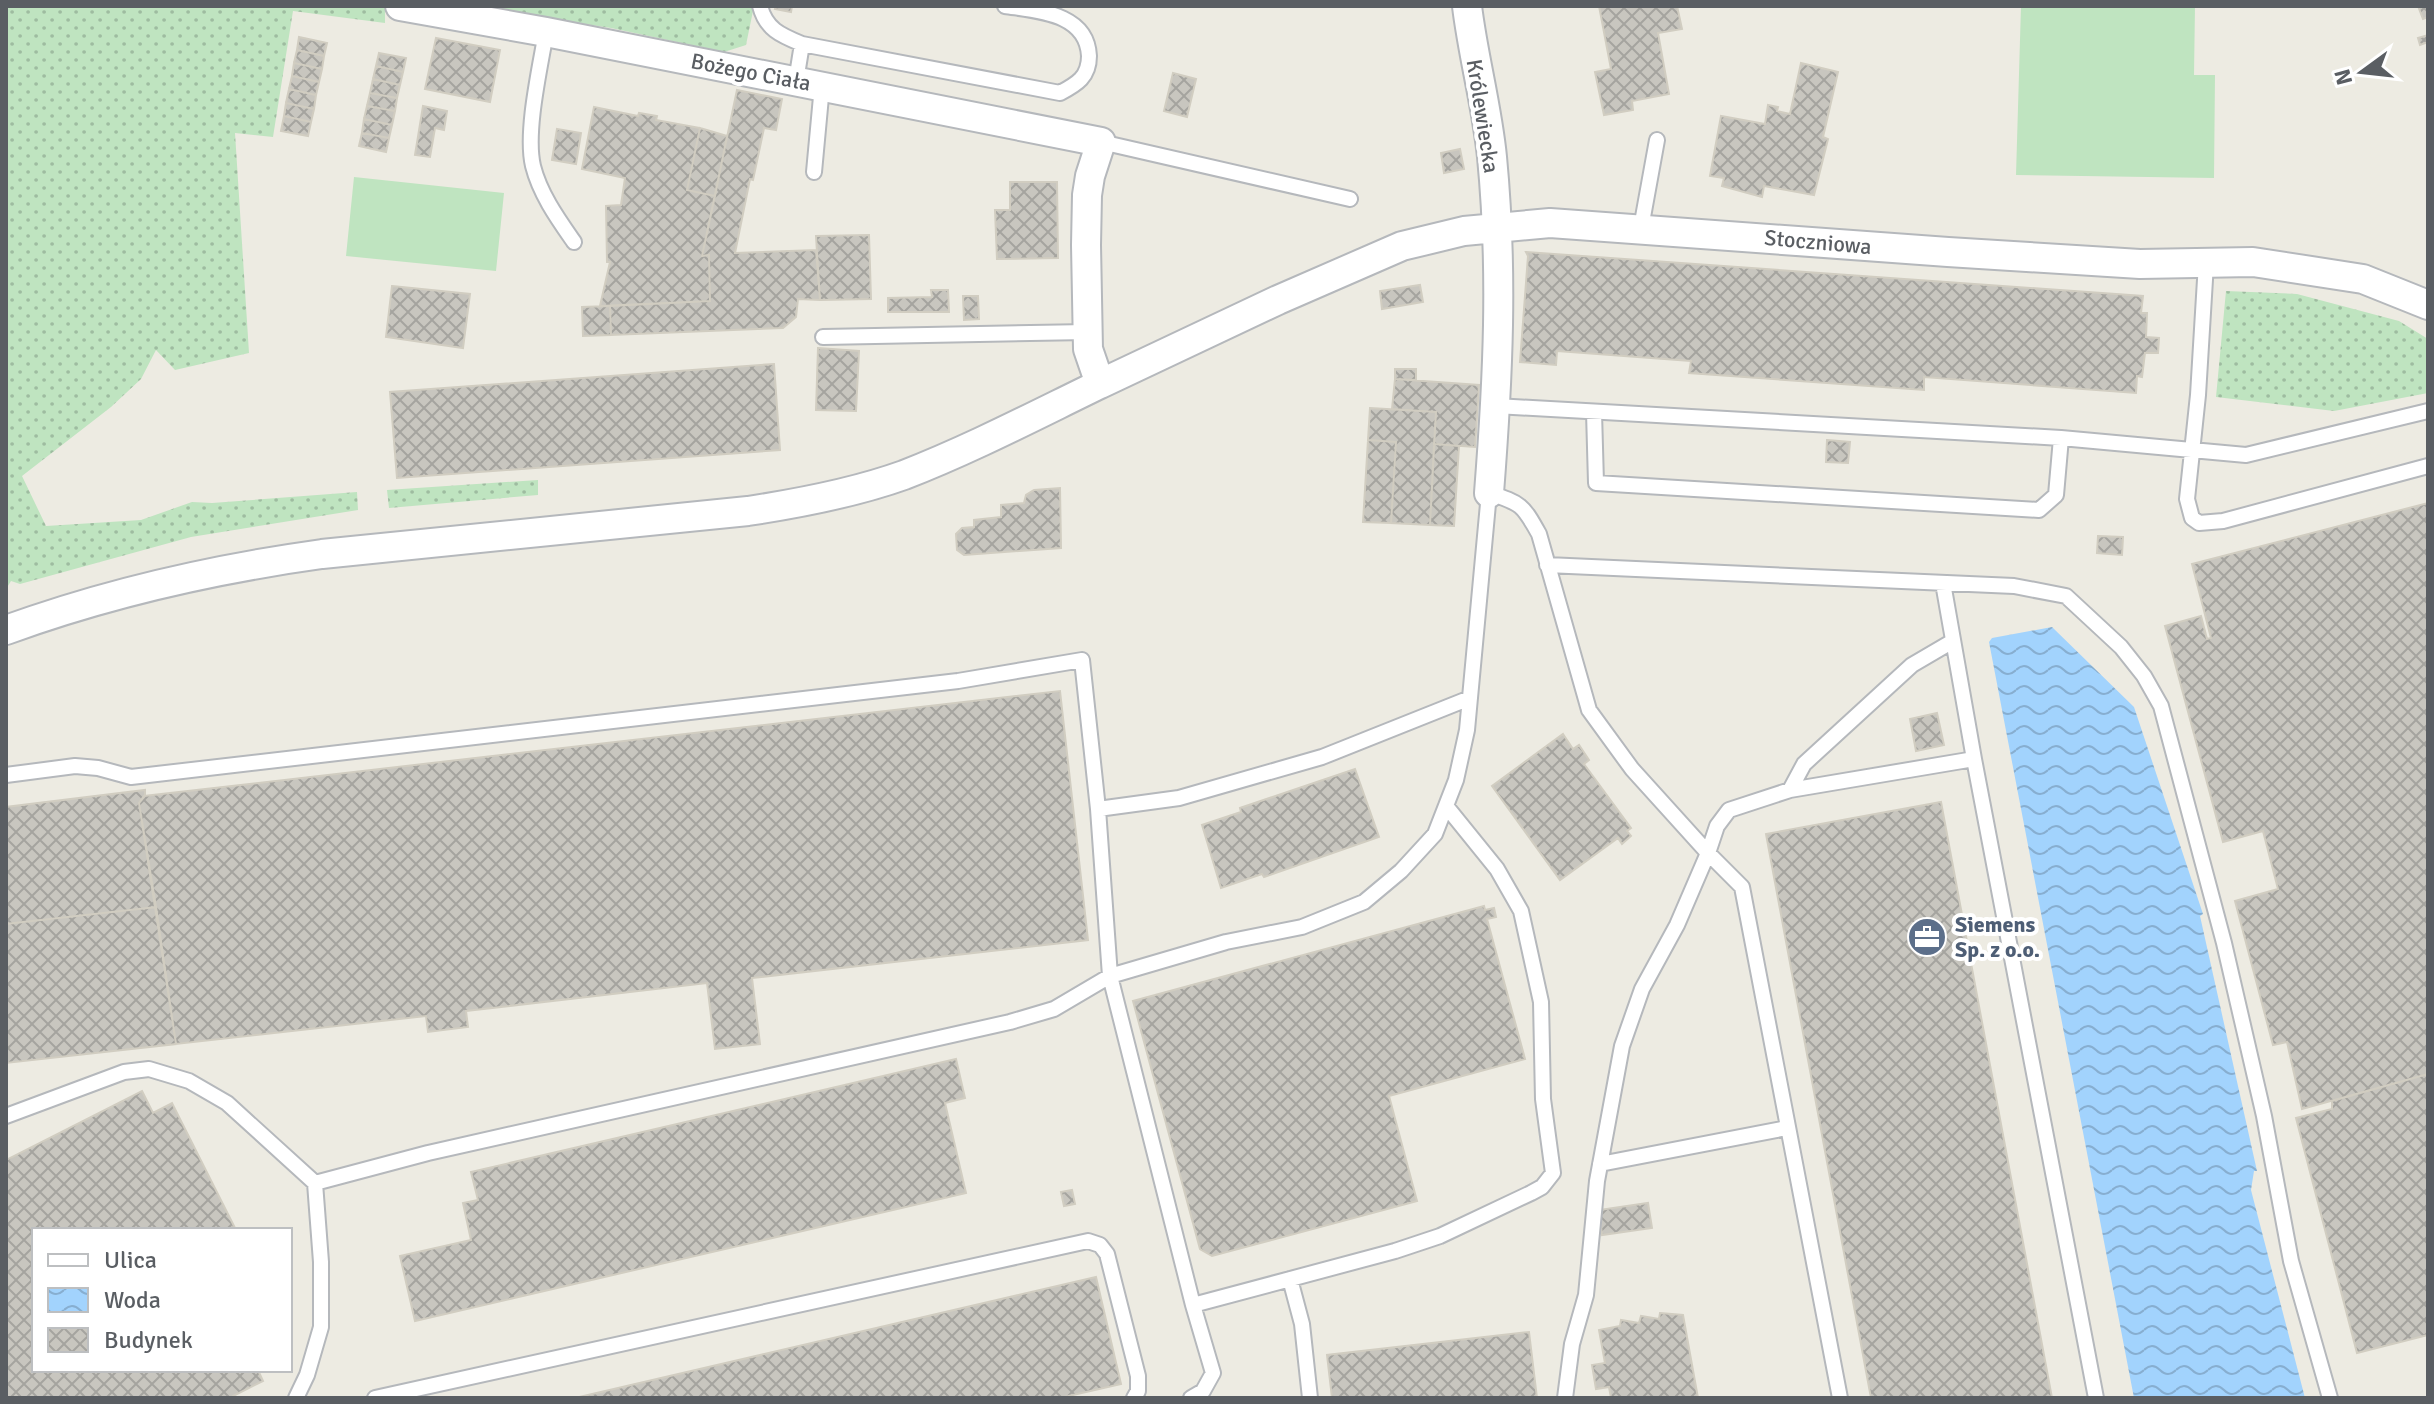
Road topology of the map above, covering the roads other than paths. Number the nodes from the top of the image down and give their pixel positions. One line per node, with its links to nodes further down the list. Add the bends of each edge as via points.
1 (400, 6): 5 (street, Bożego Ciała)
2 (760, 6): 6 (lane, via 764,22)
3 (1005, 6): 6 (lane, via 1048,12 1077,25 1089,55 1088,71 1079,83 1060,93)
4 (1467, 6): 12 (street, Królewiecka, via 1492,156)
5 (546, 32): 7 (street, Bożego Ciała); 14 (lane, via 532,164)
6 (802, 44): 7 (lane)
7 (809, 84): 9 (street, Bożego Ciała); 10 (lane)
8 (1657, 140): 13 (lane)
9 (1101, 142): 11 (lane); 17 (street, via 1087,195)
10 (814, 172)
11 (1350, 199)
12 (1496, 227): 13 (street, Stoczniowa, via 1550,223); 19 (street, Stoczniowa, via 1402,246); 20 (street)
13 (1641, 228): 15 (street, Stoczniowa, via 2140,264)
14 (574, 242)
15 (2206, 263): 16 (street, Stoczniowa, via 2302,268 2363,279); 24 (lane)
16 (2415, 299)
17 (1088, 332): 18 (lane); 19 (street)
18 (823, 337)
19 (1098, 380): 29 (street, Stoczniowa, via 931,464 813,500 252,564 100,600)
20 (1496, 406): 22 (lane); 26 (street)
21 (2428, 411): 24 (lane, via 2246,455)
22 (1594, 412): 23 (lane); 23 (lane, via 1596,483 2039,510 2056,495)
23 (2061, 438): 24 (lane)
24 (2191, 451): 25 (lane, via 2187,499 2192,518 2199,523)
25 (2428, 466)
26 (1489, 493): 27 (lane, via 1516,501 1527,512); 31 (lane)
27 (1547, 565): 28 (lane); 37 (lane, via 1589,710 1632,769)
28 (1943, 583): 30 (lane); 53 (lane, via 2014,586 2066,596 2121,647 2161,706 2224,943 2291,1261)
29 (6, 630)
30 (1953, 641): 32 (lane); 34 (lane, via 1912,665 1804,764)
31 (1470, 698): 35 (lane, via 1456,780); 36 (lane, via 1322,757 1179,798)
32 (1974, 759): 34 (lane); 52 (lane)
33 (6, 775): 36 (lane, via 75,766 131,777 958,681 1082,660)
34 (1790, 790): 37 (lane, via 1729,810)
35 (1446, 806): 38 (lane, via 1435,834 1364,902 1302,927 1226,942); 43 (lane, via 1497,869 1521,911 1541,1002 1543,1099 1553,1173 1542,1187 1440,1236)
36 (1098, 809): 38 (lane)
37 (1708, 853): 40 (lane, via 1742,887); 41 (lane, via 1632,1017)
38 (1110, 976): 42 (lane, via 1054,1009 1010,1022); 44 (lane)
39 (6, 1116): 42 (lane, via 124,1072 149,1069 189,1081 227,1103)
40 (1787, 1128): 41 (lane); 51 (lane)
41 (1600, 1164): 50 (lane, via 1586,1295)
42 (315, 1183): 45 (lane, via 321,1327)
43 (1290, 1279): 44 (lane); 49 (lane, via 1302,1324)
44 (1193, 1305): 48 (lane, via 1213,1373 1203,1391)
45 (296, 1398)
46 (375, 1398): 47 (lane, via 1088,1241 1107,1254 1138,1376)
47 (1134, 1398)
48 (1191, 1398)
49 (1310, 1398)
50 (1565, 1398)
51 (1840, 1398)
52 (2096, 1398)
53 (2330, 1398)

